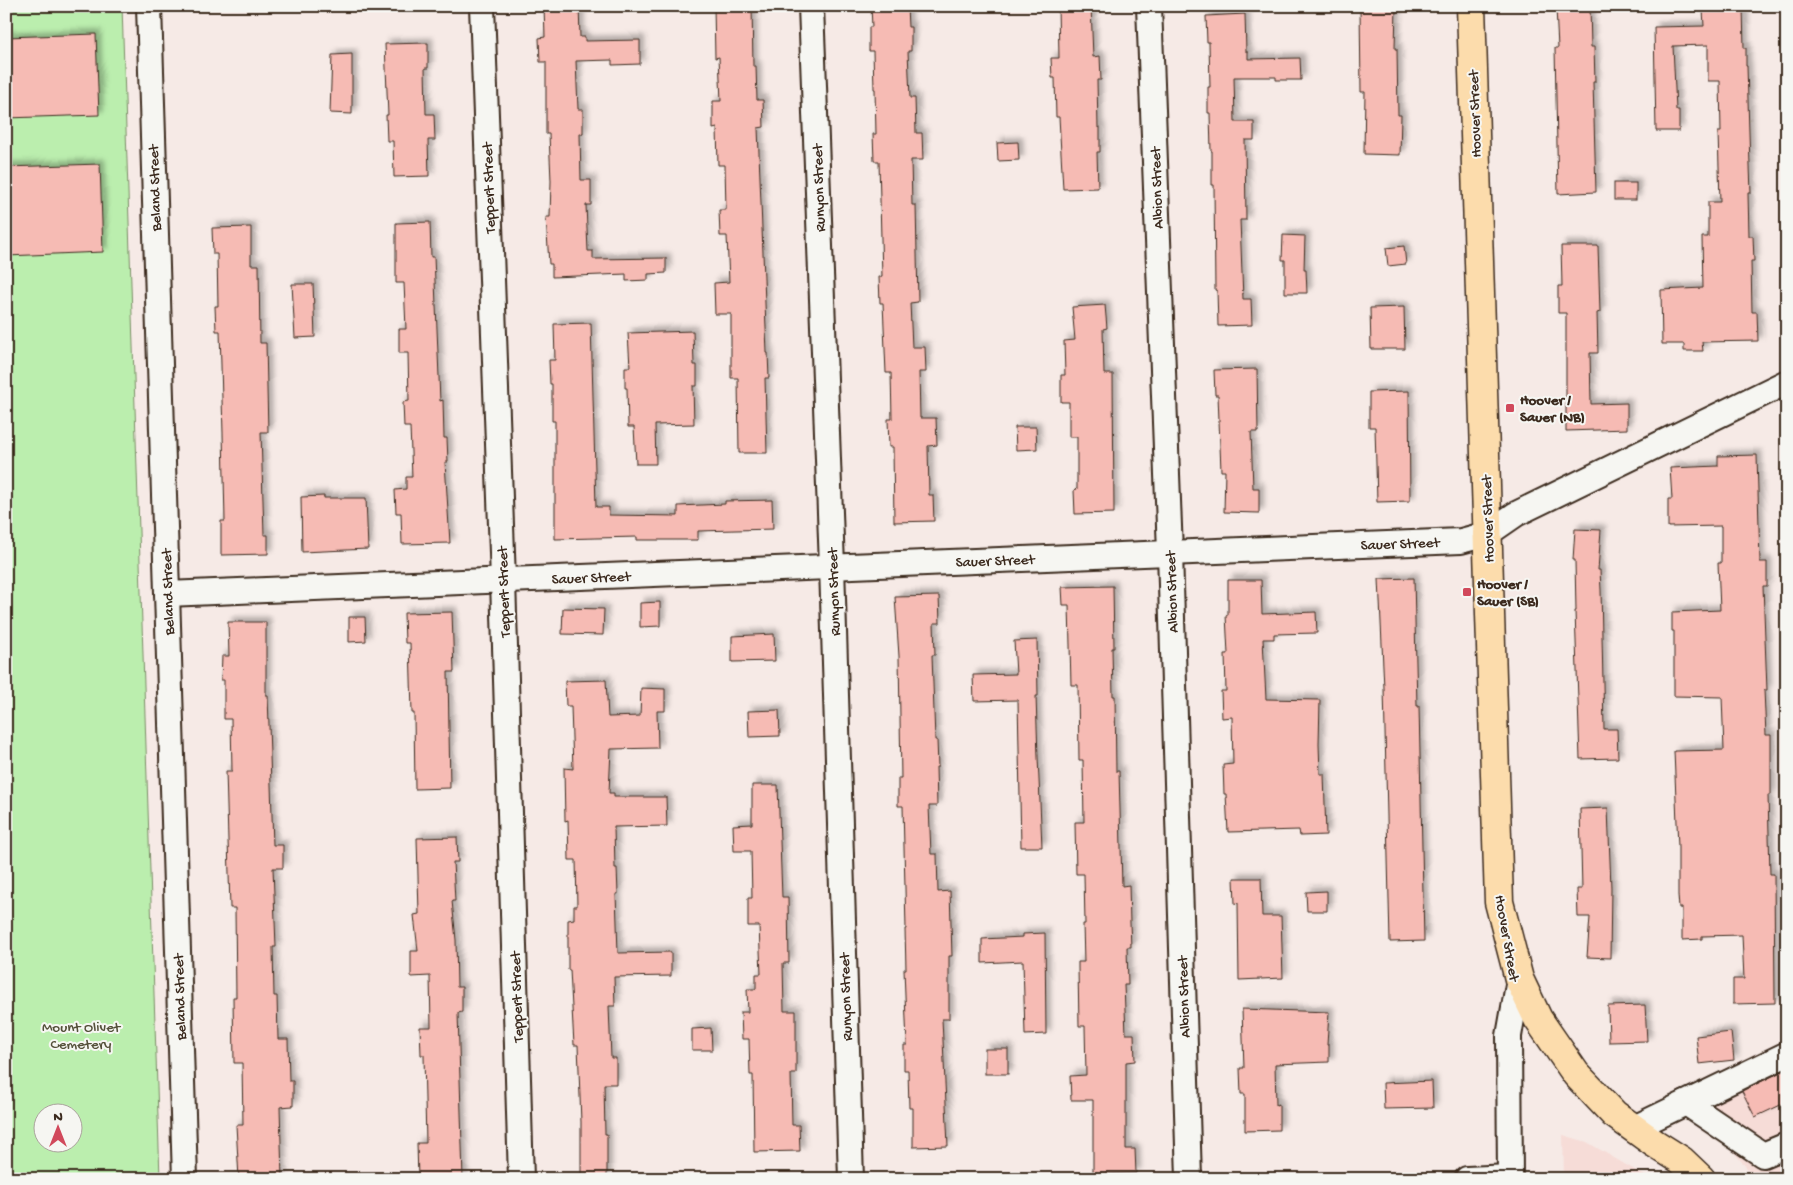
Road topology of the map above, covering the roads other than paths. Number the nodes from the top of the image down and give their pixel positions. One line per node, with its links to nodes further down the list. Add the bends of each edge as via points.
1 (149, 6): 11 (street, Beland Street)
2 (482, 6): 10 (street, Teppert Street)
3 (811, 6): 9 (street, Runyon Street)
4 (1149, 6): 8 (street, Albion Street)
5 (1471, 6): 7 (main road, Hoover Street)
6 (1787, 382): 7 (street, Sauer Street, via 1516,514)
7 (1487, 534): 8 (street, Sauer Street, via 1461,541); 12 (main road, Hoover Street, via 1499,902)
8 (1170, 552): 9 (street, Sauer Street); 21 (street, Albion Street)
9 (832, 566): 10 (street, Sauer Street); 20 (street, Runyon Street)
10 (503, 580): 11 (street, Sauer Street); 19 (street, Teppert Street)
11 (167, 594): 18 (street, Beland Street)
12 (1519, 979): 15 (main road, via 1538,1019 1576,1074 1614,1114); 17 (street, Hoover Street, via 1508,1036)
13 (1787, 1054): 14 (street)
14 (1686, 1103): 15 (street); 16 (street, via 1764,1155)
15 (1634, 1128): 23 (main road, via 1681,1160)
16 (1787, 1145)
17 (1510, 1178): 22 (street)
18 (185, 1179)
19 (521, 1179)
20 (851, 1179)
21 (1189, 1179)
22 (1467, 1179)
23 (1701, 1179)

